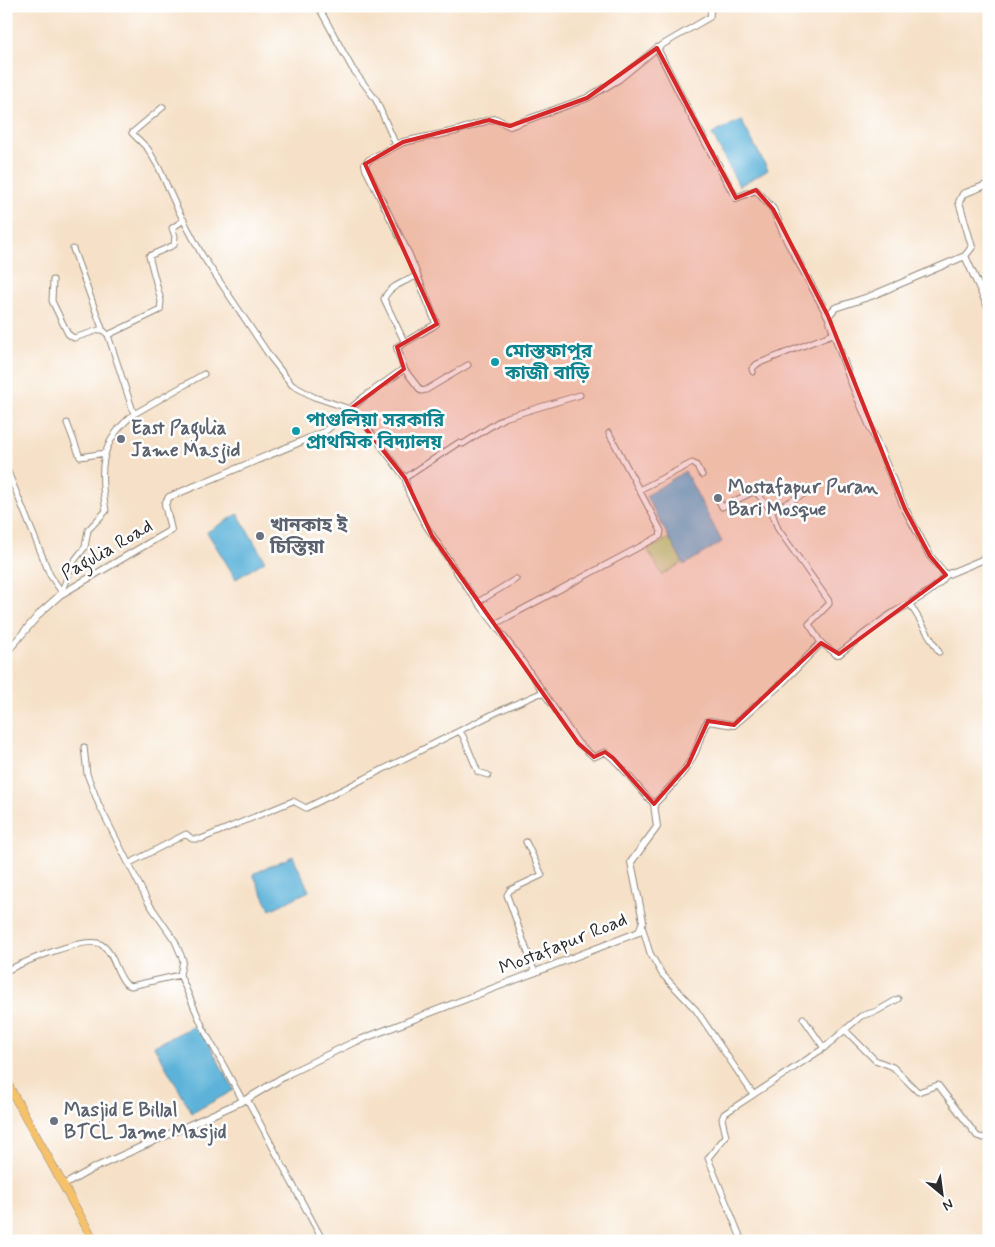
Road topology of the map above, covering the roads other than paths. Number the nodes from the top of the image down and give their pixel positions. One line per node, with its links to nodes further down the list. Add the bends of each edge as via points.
1 (318, 6): 5 (street, via 352,68 376,100)
2 (711, 6): 3 (street, via 710,17)
3 (657, 48): 5 (street, via 619,79 588,98 510,126 496,119 489,120); 13 (street, via 736,198 756,190 773,209)
4 (163, 107): 7 (street, via 132,133 148,149)
5 (396, 145): 10 (street, via 365,164)
6 (989, 184): 9 (street, via 963,194 959,202 972,247)
7 (184, 220): 15 (street, via 172,228 174,245 149,256 161,301 160,310); 23 (street, via 202,254 292,385 314,397)
8 (73, 249): 14 (street)
9 (965, 256): 12 (street); 13 (street, via 835,308)
10 (416, 276): 17 (street, via 392,288 384,299); 17 (street, via 436,324)
11 (53, 280): 14 (street, via 52,301 68,334 74,338)
12 (989, 310)
13 (828, 316): 16 (street)
14 (103, 331): 15 (street)
15 (108, 334): 24 (street)
16 (833, 334): 20 (street, via 757,364); 36 (street, via 905,509 930,556)
17 (404, 342): 19 (street, via 397,347)
18 (468, 365): 19 (street, via 421,391)
19 (404, 368): 23 (street)
20 (752, 372)
21 (204, 374): 24 (street, Pagulia Road)
22 (580, 395): 30 (street, via 504,418)
23 (350, 409): 30 (street, via 358,415); 38 (street, Pagulia Road, via 324,432 169,497 165,504 171,530)
24 (134, 414): 27 (street, Pagulia Road, via 115,432)
25 (67, 423): 27 (street, via 80,457)
26 (609, 433): 32 (street)
27 (105, 453): 38 (street, Pagulia Road, via 102,475 106,511 88,530 85,547 74,562)
28 (6, 467): 38 (street)
29 (702, 475): 32 (street, via 692,463)
30 (405, 478): 39 (street, via 432,536)
31 (816, 488): 34 (street)
32 (639, 490): 41 (street, via 660,536)
33 (718, 499): 34 (street, via 722,507 755,490)
34 (771, 511): 42 (street, via 778,529 830,603 809,624)
35 (989, 557): 36 (street)
36 (946, 575): 40 (street)
37 (516, 579): 39 (street)
38 (60, 593): 43 (street, Pagulia Road)
39 (478, 602): 41 (street)
40 (910, 604): 44 (street); 45 (street)
41 (495, 624): 46 (street)
42 (821, 643): 45 (street); 50 (street, via 734,725 708,721 688,765)
43 (6, 652)
44 (939, 652)
45 (836, 654)
46 (543, 692): 47 (street); 50 (street, via 578,743 594,757 606,752)
47 (459, 731): 49 (street, via 478,772); 52 (street, via 306,808 293,801 201,839 192,839 186,834)
48 (84, 747): 52 (street, via 87,774 99,805)
49 (488, 775)
50 (654, 804): 53 (street, Mostafapur Road, via 657,827 631,862)
51 (526, 842): 55 (street, via 542,875 510,890 507,895)
52 (130, 863): 56 (street, via 148,902 175,940 183,960)
53 (642, 926): 55 (street, Mostafapur Road, via 639,932); 62 (street, via 650,953 662,974 696,1010)
54 (6, 971): 56 (street, via 63,947 95,943 104,946 126,984 131,986)
55 (535, 973): 63 (street, Mostafapur Road, via 352,1043 290,1072)
56 (180, 976): 63 (street, via 204,1030)
57 (898, 999): 59 (street, via 878,1011 861,1016)
58 (803, 1018): 60 (street)
59 (846, 1031): 60 (street); 64 (street, via 875,1060 892,1067 918,1092 938,1085 977,1136)
60 (824, 1048): 62 (street)
61 (6, 1081): 65 (highway)
62 (753, 1094): 70 (street, via 724,1114 726,1136 708,1158)
63 (245, 1100): 65 (street, Mostafapur Road, via 92,1169); 67 (street)
64 (989, 1135)
65 (64, 1185): 66 (highway)
66 (94, 1241)
67 (323, 1241)
68 (476, 1241): 69 (street)
69 (484, 1241)
70 (742, 1241)

